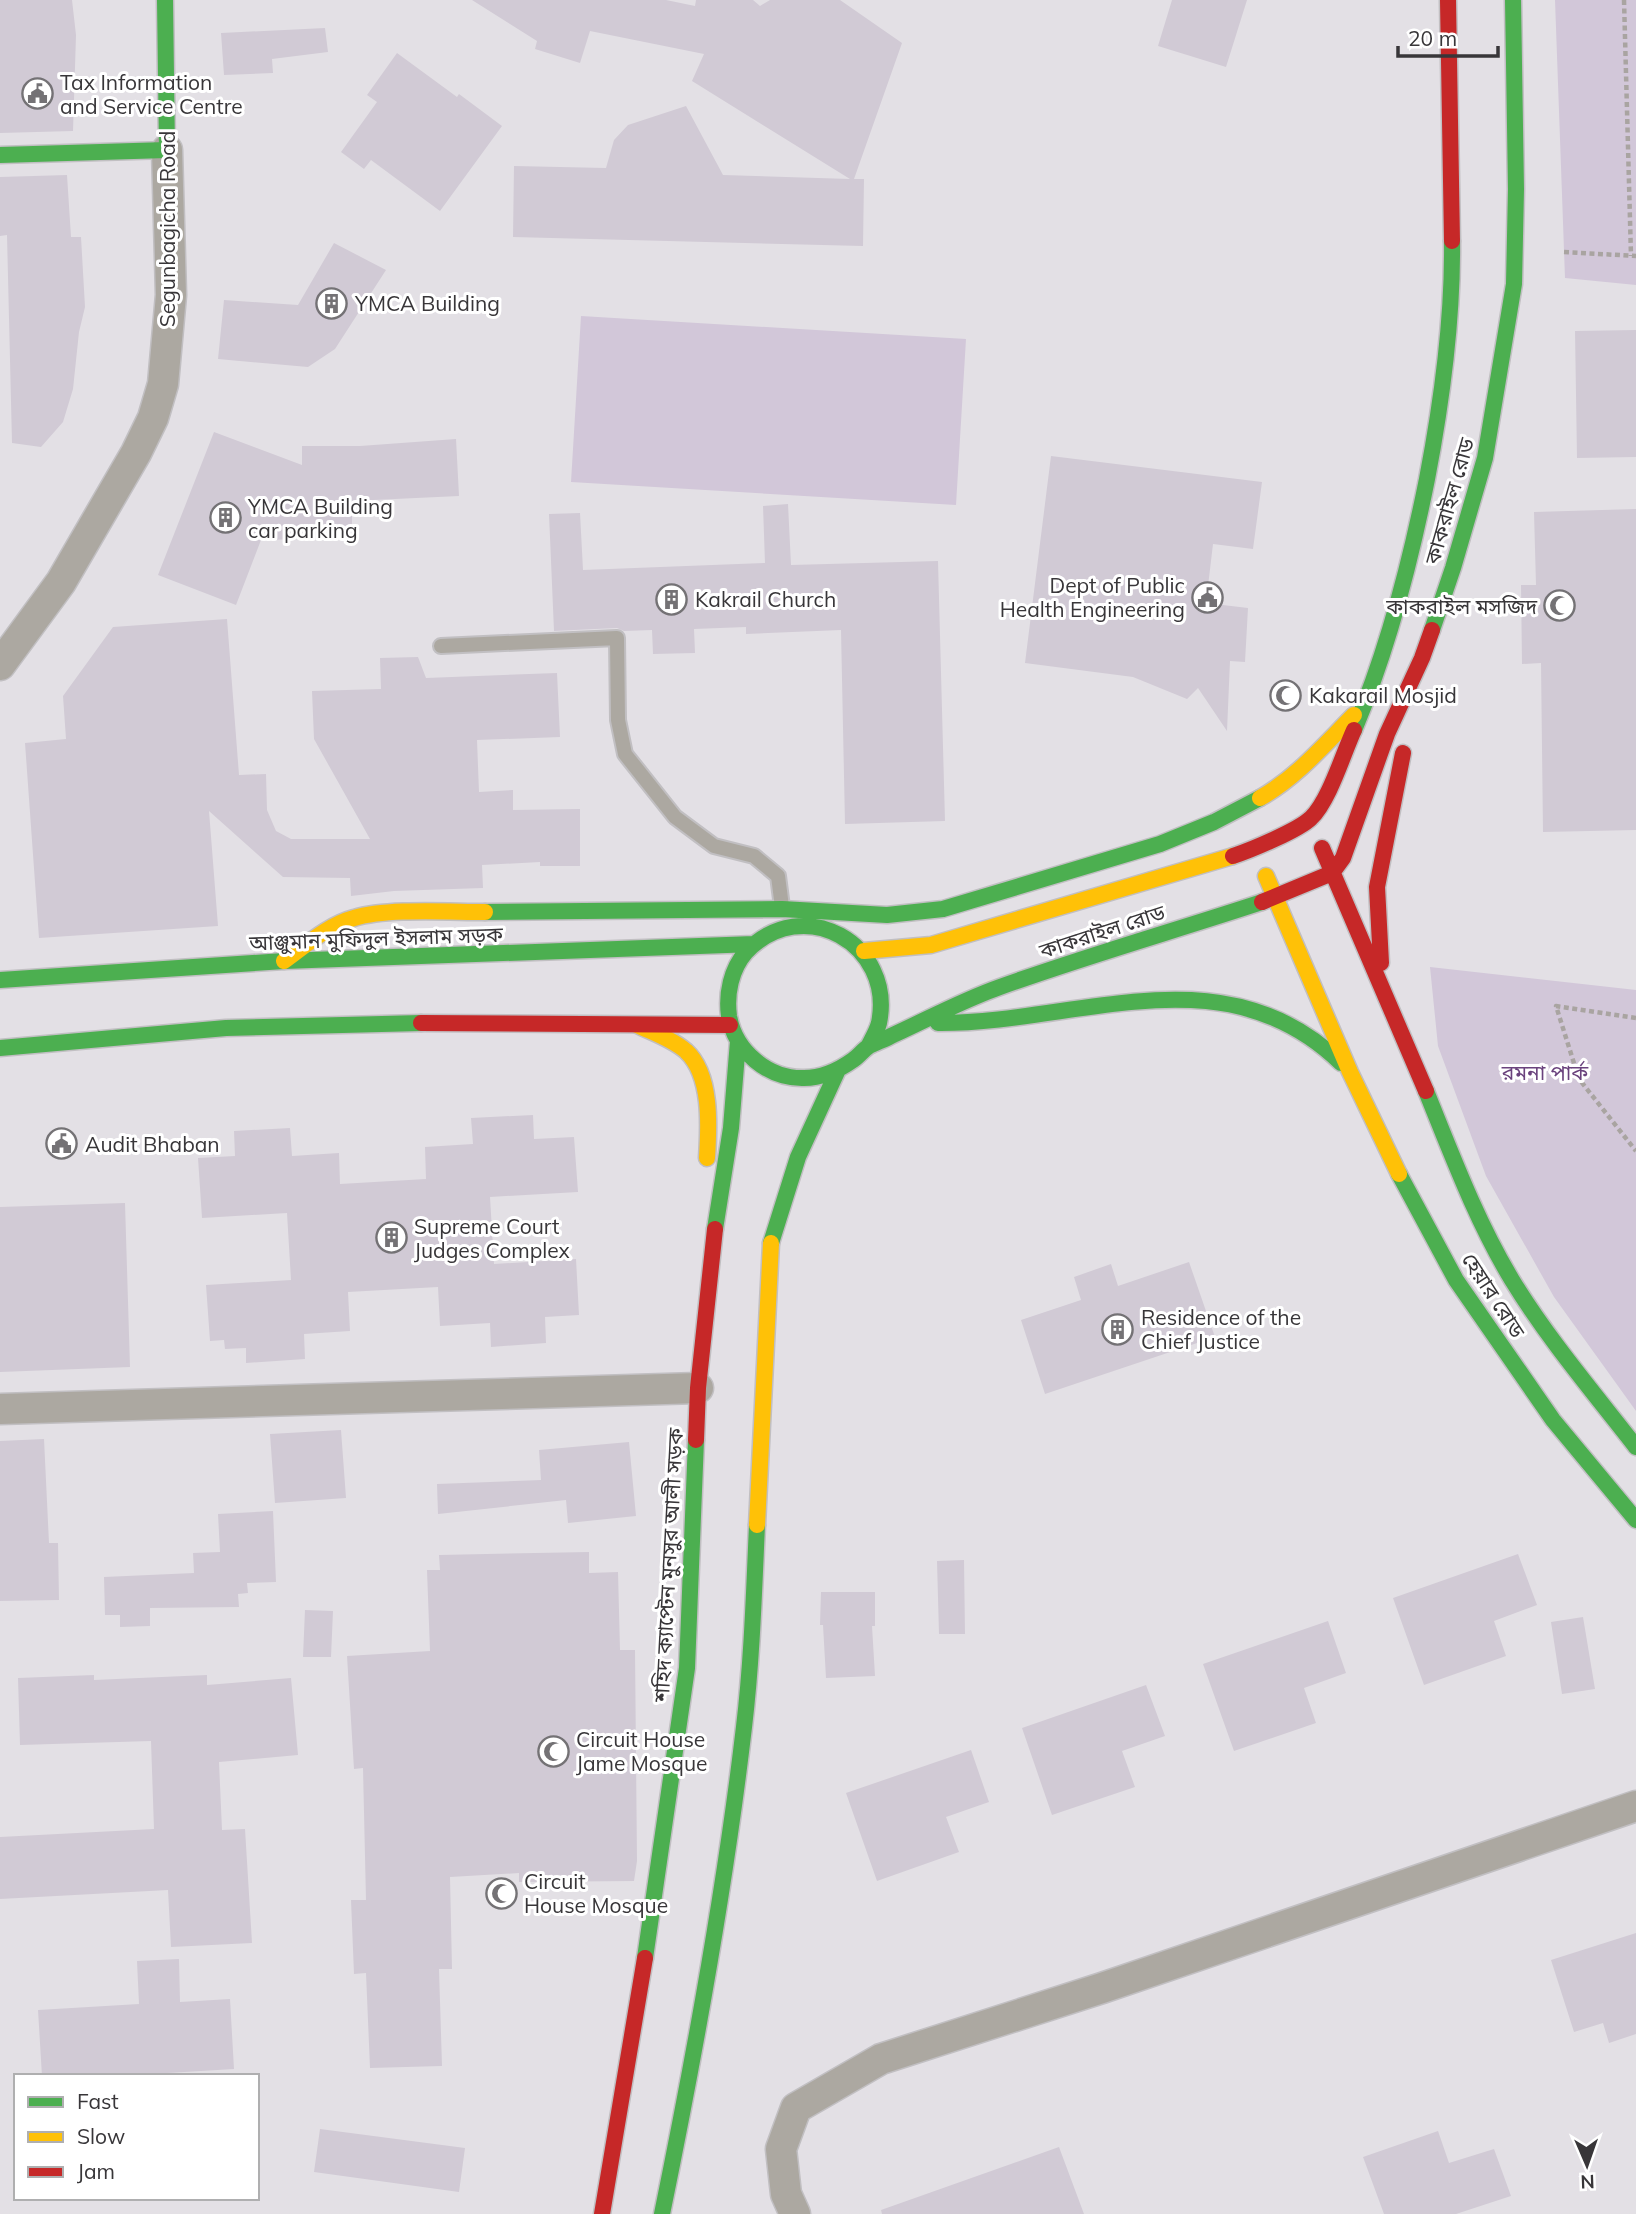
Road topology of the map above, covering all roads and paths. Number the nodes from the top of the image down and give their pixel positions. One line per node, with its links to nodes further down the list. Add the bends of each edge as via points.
1 (165, 0): 5 (main road, Segunbagicha Road)
2 (1448, 0): 12 (main road, কাকরাইল রোড, via 1453,293 1439,417 1397,606)
3 (1513, 0): 10 (main road, কাকরাইল রোড, via 1514,284 1485,458)
4 (1624, 0): 8 (path)
5 (167, 149): 6 (main road); 11 (street, Segunbagicha Road, via 171,295 163,384 153,418 61,582)
6 (0, 155)
7 (1564, 252): 8 (path)
8 (1633, 256)
9 (440, 646): 17 (lane, via 617,638 618,720 625,754 675,817 714,846 754,856 778,876)
10 (1422, 658): 15 (main road, কাকরাইল রোড, via 1387,734 1352,839); 24 (main road, via 1377,887 1381,969)
11 (0, 665)
12 (1365, 704): 13 (main road, কাকরাইল রোড, via 1332,785); 18 (main road, via 1270,792 1160,845 943,909 887,915)
13 (1310, 820): 14 (main road, কাকরাইল রোড); 15 (main road)
14 (1255, 848): 16 (main road, হেয়ার রোড); 21 (main road, কাকরাইল রোড, via 932,945)
15 (1332, 873): 16 (main road, কাকরাইল রোড); 24 (main road)
16 (1275, 898): 27 (main road, কাকরাইল রোড, via 997,988); 33 (main road, হেয়ার রোড)
17 (782, 909): 18 (main road); 22 (main road, via 394,913 353,918)
18 (813, 911): 19 (main road)
19 (845, 935): 20 (main road, via 822,926 798,925 774,931); 21 (main road)
20 (754, 944): 22 (main road, আঞ্জুমান মুফিদুল ইসলাম সড়ক); 28 (main road, via 730,981)
21 (864, 951): 30 (main road, via 877,973 882,999 879,1024)
22 (284, 961): 23 (main road, আঞ্জুমান মুফিদুল ইসলাম সড়ক)
23 (0, 980)
24 (1389, 1006): 38 (main road, via 1471,1203 1512,1280)
25 (1636, 1018): 34 (path, via 1556,1006 1579,1079)
26 (633, 1023): 28 (main road); 31 (main road, via 226,1028); 35 (main road, via 680,1047 694,1061 705,1101 705,1195)
27 (916, 1024): 30 (main road, কাকরাইল রোড); 33 (main road, via 982,1022 1181,998 1272,1016 1300,1029)
28 (730, 1025): 29 (main road)
29 (738, 1041): 32 (main road, via 752,1059 793,1078); 35 (main road, শহিদ ক্যাপ্টেন মুনসুর আলী সড়ক, via 731,1128)
30 (868, 1047): 32 (main road)
31 (0, 1048)
32 (837, 1072): 42 (main road, via 812,1118 782,1195 770,1246 744,1725 718,1918)
33 (1350, 1072): 39 (main road, হেয়ার রোড, via 1456,1280 1553,1420)
34 (1636, 1151)
35 (713, 1244): 36 (main road, শহিদ ক্যাপ্টেন মুনসুর আলী সড়ক)
36 (698, 1388): 37 (street); 41 (main road, শহিদ ক্যাপ্টেন মুনসুর আলী সড়ক, via 687,1668 638,2006)
37 (0, 1409)
38 (1636, 1447)
39 (1636, 1520)
40 (1636, 1806): 43 (street, via 881,2059 796,2108 781,2149 786,2194)
41 (602, 2214)
42 (662, 2214)
43 (795, 2214)

